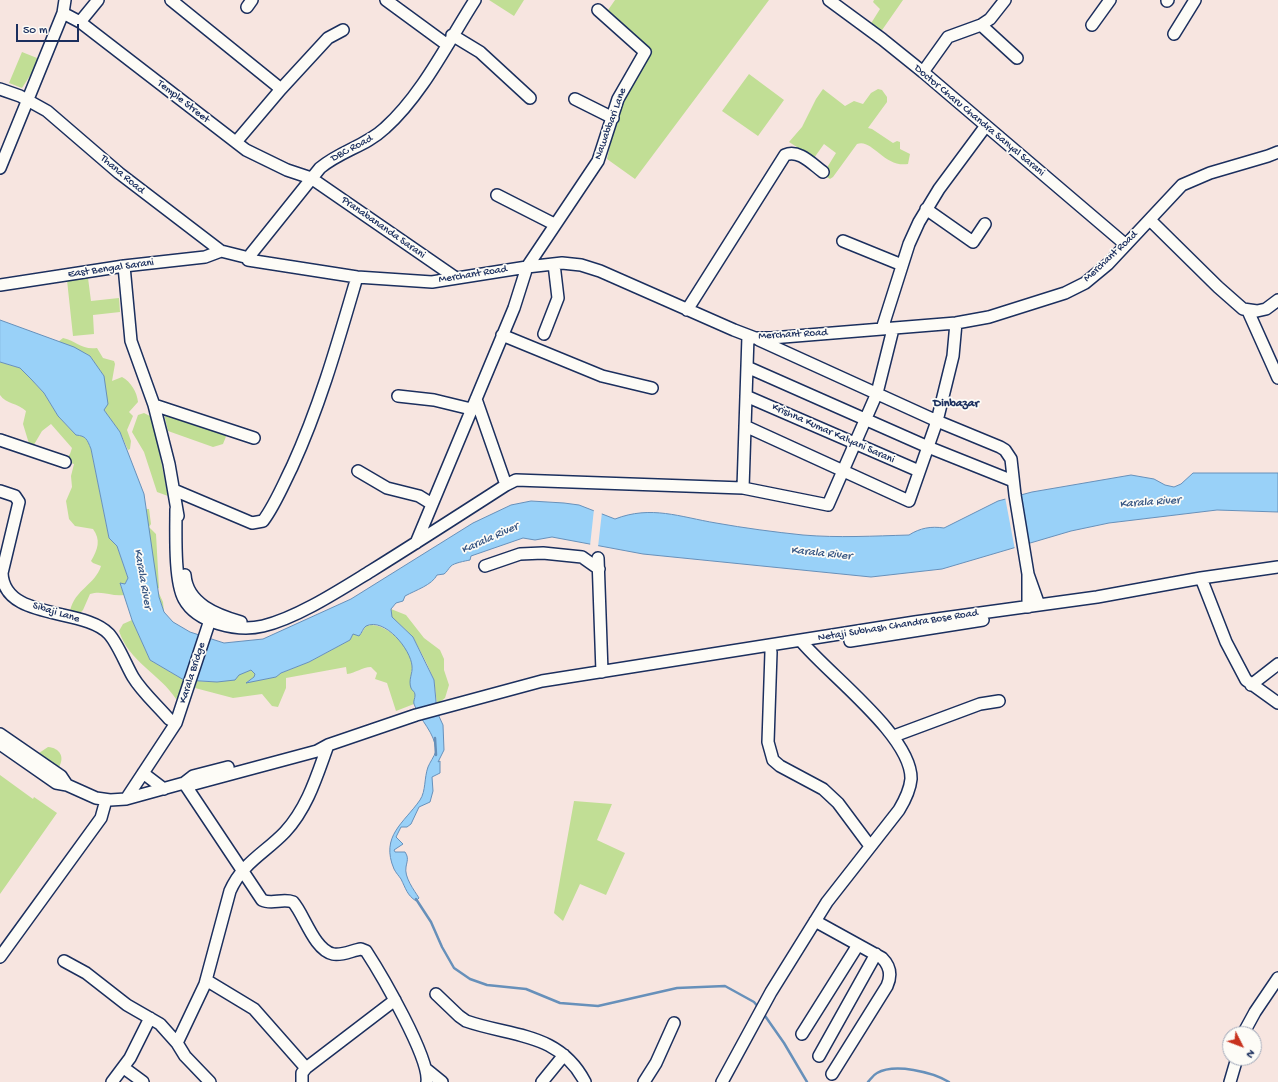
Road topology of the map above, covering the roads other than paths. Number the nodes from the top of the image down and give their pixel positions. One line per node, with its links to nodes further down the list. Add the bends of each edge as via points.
1 (65, 0): 11 (street)
2 (98, 0): 12 (street)
3 (170, 0): 20 (street)
4 (386, 0): 17 (street)
5 (475, 0): 17 (street, DBC Road)
6 (828, 0): 19 (street, Doctor Charu Chandra Sanyal Sarani)
7 (1005, 0): 13 (street, via 990,19)
8 (1110, 0): 14 (street)
9 (1195, 0): 16 (street)
10 (598, 10): 25 (street, Nawabbari Lane, via 645,52 618,98)
11 (63, 13): 12 (street, Temple Street); 24 (street)
12 (80, 22): 27 (street, Temple Street)
13 (981, 25): 18 (street); 19 (street, via 948,37)
14 (1092, 25)
15 (343, 30): 20 (street, via 328,38)
16 (1174, 34)
17 (449, 40): 22 (street, via 480,52); 31 (street, DBC Road, via 417,91 386,128 367,143 329,161)
18 (1017, 58)
19 (923, 72): 26 (street, Doctor Charu Chandra Sanyal Sarani)
20 (281, 89): 27 (street)
21 (0, 90): 24 (street, Thana Road)
22 (530, 98)
23 (575, 99): 25 (street)
24 (28, 100): 29 (street); 40 (street, Thana Road, via 47,110 119,173)
25 (613, 118): 35 (street, Nawabbari Lane, via 598,161)
26 (985, 127): 33 (street); 39 (street, Doctor Charu Chandra Sanyal Sarani)
27 (236, 142): 31 (street, Temple Street, via 272,164)
28 (1278, 152): 34 (street, Merchant Road, via 1210,173 1182,185)
29 (0, 168)
30 (823, 172): 51 (street, via 795,153 785,155)
31 (311, 178): 37 (street, DBC Road); 48 (street, Pranabananda Sarani)
32 (497, 195): 35 (street)
33 (926, 209): 36 (street, via 973,242); 44 (street, via 912,236)
34 (1150, 220): 39 (street, Merchant Road); 52 (street, via 1218,287)
35 (554, 224): 46 (street, Nawabbari Lane)
36 (985, 224)
37 (262, 241): 41 (street, DBC Road); 42 (street, via 262,254)
38 (843, 241): 44 (street)
39 (1126, 246): 53 (street, Merchant Road, via 1094,276 1065,293 1020,308)
40 (220, 251): 41 (street, Thana Road); 45 (street, East Bengal Sarani, via 205,258)
41 (248, 257): 42 (street, Merchant Road)
42 (269, 263): 47 (street, Merchant Road)
43 (554, 264): 46 (street, Merchant Road); 51 (street, Merchant Road, via 581,265 600,271); 56 (street, via 558,298)
44 (902, 265): 54 (street)
45 (124, 266): 49 (street, East Bengal Sarani); 66 (street, via 131,341)
46 (527, 267): 48 (street, Merchant Road); 57 (street, Nawabbari Lane)
47 (357, 277): 48 (street, Merchant Road, via 432,282); 81 (street, via 309,430 283,486 263,521 252,523)
48 (456, 278)
49 (0, 285)
50 (1277, 302): 52 (street, via 1266,309)
51 (687, 310): 58 (street, Merchant Road)
52 (1248, 311): 60 (street)
53 (956, 323): 55 (street, Merchant Road); 68 (street, via 952,356)
54 (882, 329): 55 (street, Merchant Road); 58 (street, Merchant Road, via 784,338)
55 (894, 329): 62 (street)
56 (544, 334)
57 (502, 335): 61 (street, via 602,376); 65 (street, Nawabbari Lane)
58 (752, 337): 59 (street); 62 (street)
59 (747, 367): 64 (street); 67 (street)
60 (1278, 378)
61 (652, 388)
62 (877, 393): 67 (street); 68 (street)
63 (398, 396): 65 (street)
64 (746, 396): 69 (street); 72 (street, Krishna Kumar Kalyani Sarani)
65 (473, 404): 79 (street); 83 (street, Nawabbari Lane)
66 (154, 405): 70 (street); 81 (street)
67 (866, 419): 72 (street); 73 (street)
68 (937, 421): 73 (street); 78 (street, via 1005,450 1011,459)
69 (745, 426): 75 (street); 80 (street)
70 (254, 438)
71 (0, 440): 74 (street)
72 (855, 443): 75 (street); 77 (street, Krishna Kumar Kalyani Sarani)
73 (928, 447): 77 (street); 78 (street)
74 (65, 462)
75 (844, 469): 77 (street, via 909,501); 80 (street, via 828,505)
76 (358, 471): 83 (street, via 383,486 419,496)
77 (919, 471)
78 (1013, 481): 91 (street)
79 (506, 485): 80 (street, via 516,480 563,477); 85 (street)
80 (743, 488)
81 (174, 490): 84 (street)
82 (0, 491): 102 (street, Sibaji Lane, via 15,496 19,502 2,573 3,584 8,593 21,602 94,625 109,634 134,679 169,719)
83 (432, 504): 85 (street, Nawabbari Lane)
84 (176, 509): 92 (street, via 182,594 192,610); 93 (street, via 185,578 192,595 200,604 215,612 244,623)
85 (415, 544): 93 (street, via 323,600)
86 (485, 566): 97 (street, via 520,554 543,553 582,557 598,564)
87 (1278, 567): 89 (street, Netaji Subhash Chandra Bose Road)
88 (1278, 572): 89 (street, Netaji Subhash Chandra Bose Road)
89 (1201, 581): 90 (street, Netaji Subhash Chandra Bose Road); 98 (street, via 1226,642)
90 (1098, 600): 91 (street, Netaji Subhash Chandra Bose Road); 94 (street, Netaji Subhash Chandra Bose Road)
91 (1033, 606): 94 (street, Netaji Subhash Chandra Bose Road, via 915,622)
92 (209, 622): 93 (street, via 234,626); 102 (street, Karala Bridge)
93 (263, 626)
94 (803, 644): 95 (street, Netaji Subhash Chandra Bose Road); 97 (street, Netaji Subhash Chandra Bose Road); 104 (street)
95 (771, 652): 99 (street, Netaji Subhash Chandra Bose Road, via 543,689); 113 (street, via 768,742 773,760 817,784 829,794)
96 (1278, 664): 98 (street)
97 (602, 672): 99 (street, Netaji Subhash Chandra Bose Road, via 542,681)
98 (1251, 685): 101 (street)
99 (519, 688): 106 (street, Netaji Subhash Chandra Bose Road, via 416,715)
100 (999, 701): 104 (street, via 980,704)
101 (1278, 703)
102 (176, 722): 107 (street, Karala Bridge)
103 (0, 734): 109 (street, Netaji Subhash Chandra Bose Road, via 59,772)
104 (894, 736): 113 (street, via 910,770 909,789 899,810)
105 (0, 744): 109 (street, Netaji Subhash Chandra Bose Road, via 56,783)
106 (328, 745): 108 (street, Netaji Subhash Chandra Bose Road, via 315,744 200,774); 114 (street, via 310,794 294,821 278,839)
107 (143, 772): 110 (street); 111 (street, Karala Bridge)
108 (184, 783): 110 (street, Netaji Subhash Chandra Bose Road); 114 (street)
109 (67, 785): 112 (street, Netaji Subhash Chandra Bose Road)
110 (164, 789): 111 (street, Netaji Subhash Chandra Bose Road)
111 (126, 799): 112 (street, Netaji Subhash Chandra Bose Road)
112 (106, 800): 118 (street, via 101,818)
113 (870, 846): 115 (street)
114 (243, 869): 121 (street, via 230,891); 123 (street, via 262,900 293,902 314,938 330,953 361,949 366,951)
115 (815, 921): 116 (street); 145 (street, via 771,992)
116 (858, 945): 117 (street); 127 (street)
117 (876, 954): 130 (street); 135 (street, via 887,963 890,979)
118 (0, 957)
119 (64, 961): 124 (street, via 86,973 127,1005)
120 (1278, 978): 126 (street)
121 (206, 980): 128 (street); 133 (street, via 254,1009)
122 (436, 994): 129 (street, via 466,1021 544,1042)
123 (395, 1000): 133 (street); 134 (street)
124 (150, 1018): 128 (street, via 160,1024); 132 (street)
125 (674, 1023): 144 (street)
126 (1247, 1026)
127 (802, 1034)
128 (177, 1043): 138 (street, via 185,1056)
129 (564, 1055): 142 (street); 143 (street)
130 (819, 1056)
131 (1235, 1066): 146 (street)
132 (124, 1068): 136 (street); 137 (street)
133 (306, 1068): 139 (street, via 302,1073)
134 (426, 1070): 140 (street); 141 (street)
135 (832, 1074)
136 (112, 1082)
137 (143, 1082)
138 (210, 1082)
139 (302, 1082)
140 (427, 1082)
141 (442, 1082)
142 (542, 1082)
143 (585, 1082)
144 (644, 1082)
145 (722, 1082)
146 (1230, 1082)

